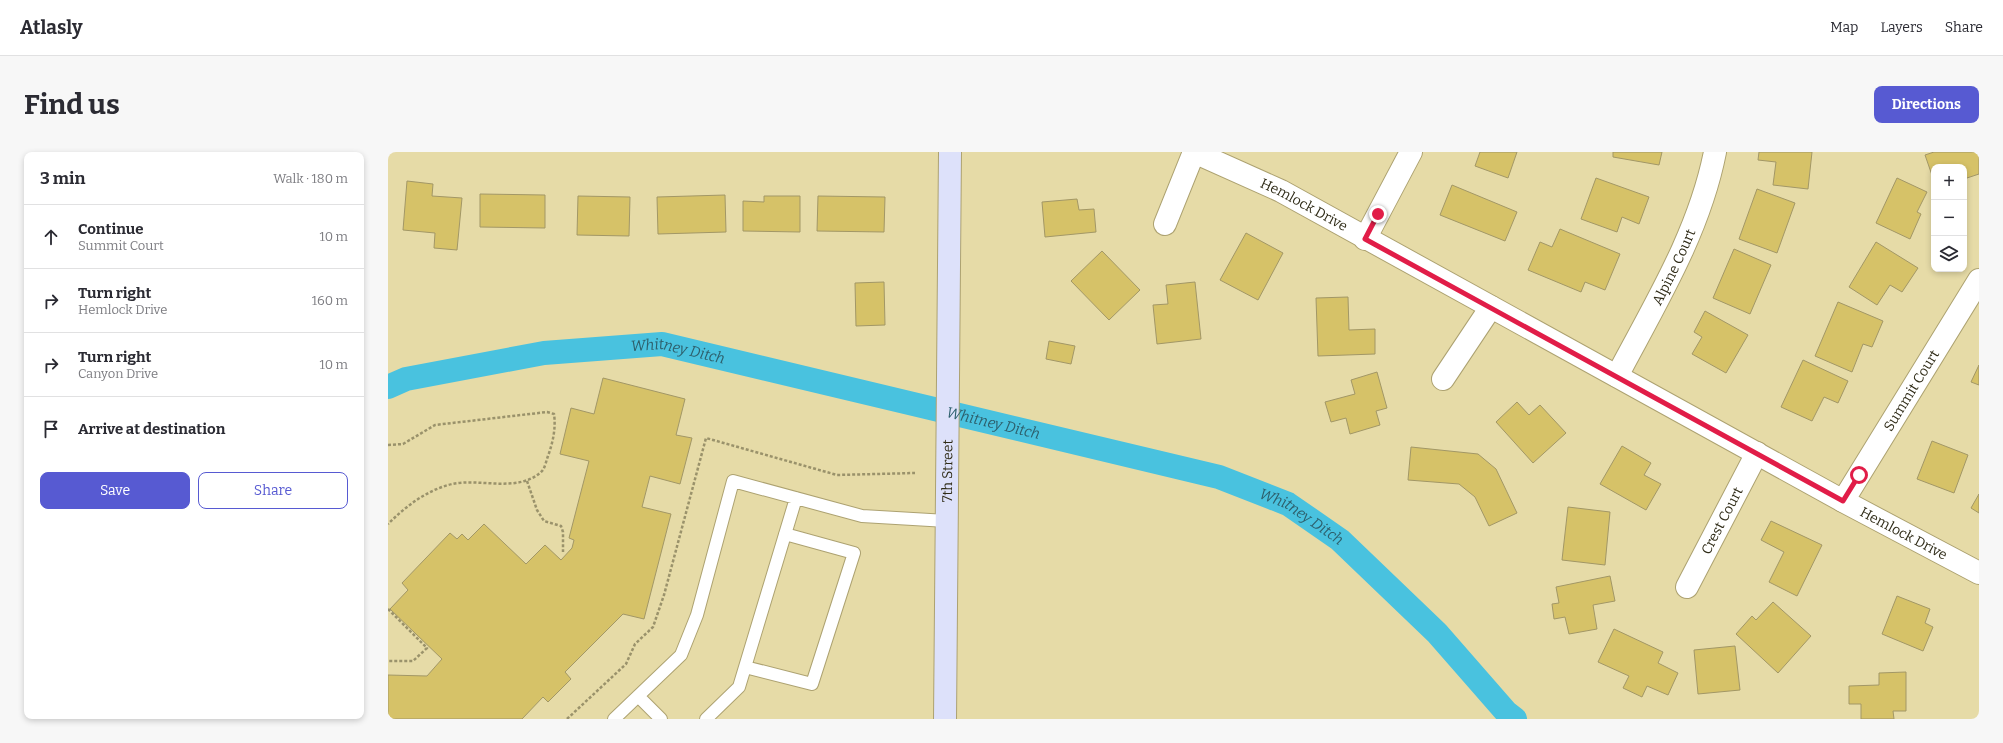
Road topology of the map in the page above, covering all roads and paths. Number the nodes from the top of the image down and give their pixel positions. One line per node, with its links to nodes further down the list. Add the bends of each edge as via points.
1 (950, 152): 16 (street, 7th Street)
2 (1194, 152): 5 (street); 6 (street, Hemlock Drive, via 1281,191)
3 (1411, 152): 6 (street)
4 (1715, 152): 9 (street, Alpine Court, via 1705,192 1692,228)
5 (1164, 224)
6 (1365, 239): 8 (street, Hemlock Drive)
7 (1979, 280): 15 (street, Summit Court)
8 (1491, 307): 9 (street, Hemlock Drive); 10 (street)
9 (1617, 376): 12 (street, Hemlock Drive)
10 (1443, 379)
11 (388, 445): 13 (path, via 403,444 424,434 435,425 547,412 554,414 556,427 542,471)
12 (1757, 453): 15 (street, Hemlock Drive); 21 (street, Crest Court)
13 (527, 481): 17 (path, via 467,481 450,484 421,497); 19 (path, via 544,520 561,526)
14 (796, 498): 16 (lane, via 862,516); 18 (lane); 25 (lane, via 734,481 698,614 681,655)
15 (1843, 501): 20 (street, Hemlock Drive)
16 (947, 520): 29 (street, 7th Street)
17 (388, 524)
18 (785, 534): 24 (lane); 24 (lane, via 854,553 812,684)
19 (563, 552)
20 (1979, 573)
21 (1687, 587)
22 (388, 609): 23 (path, via 427,648 413,661)
23 (388, 661)
24 (745, 668): 28 (lane, via 739,687)
25 (638, 696): 26 (lane); 27 (lane)
26 (614, 719)
27 (661, 719)
28 (706, 719)
29 (945, 719)

